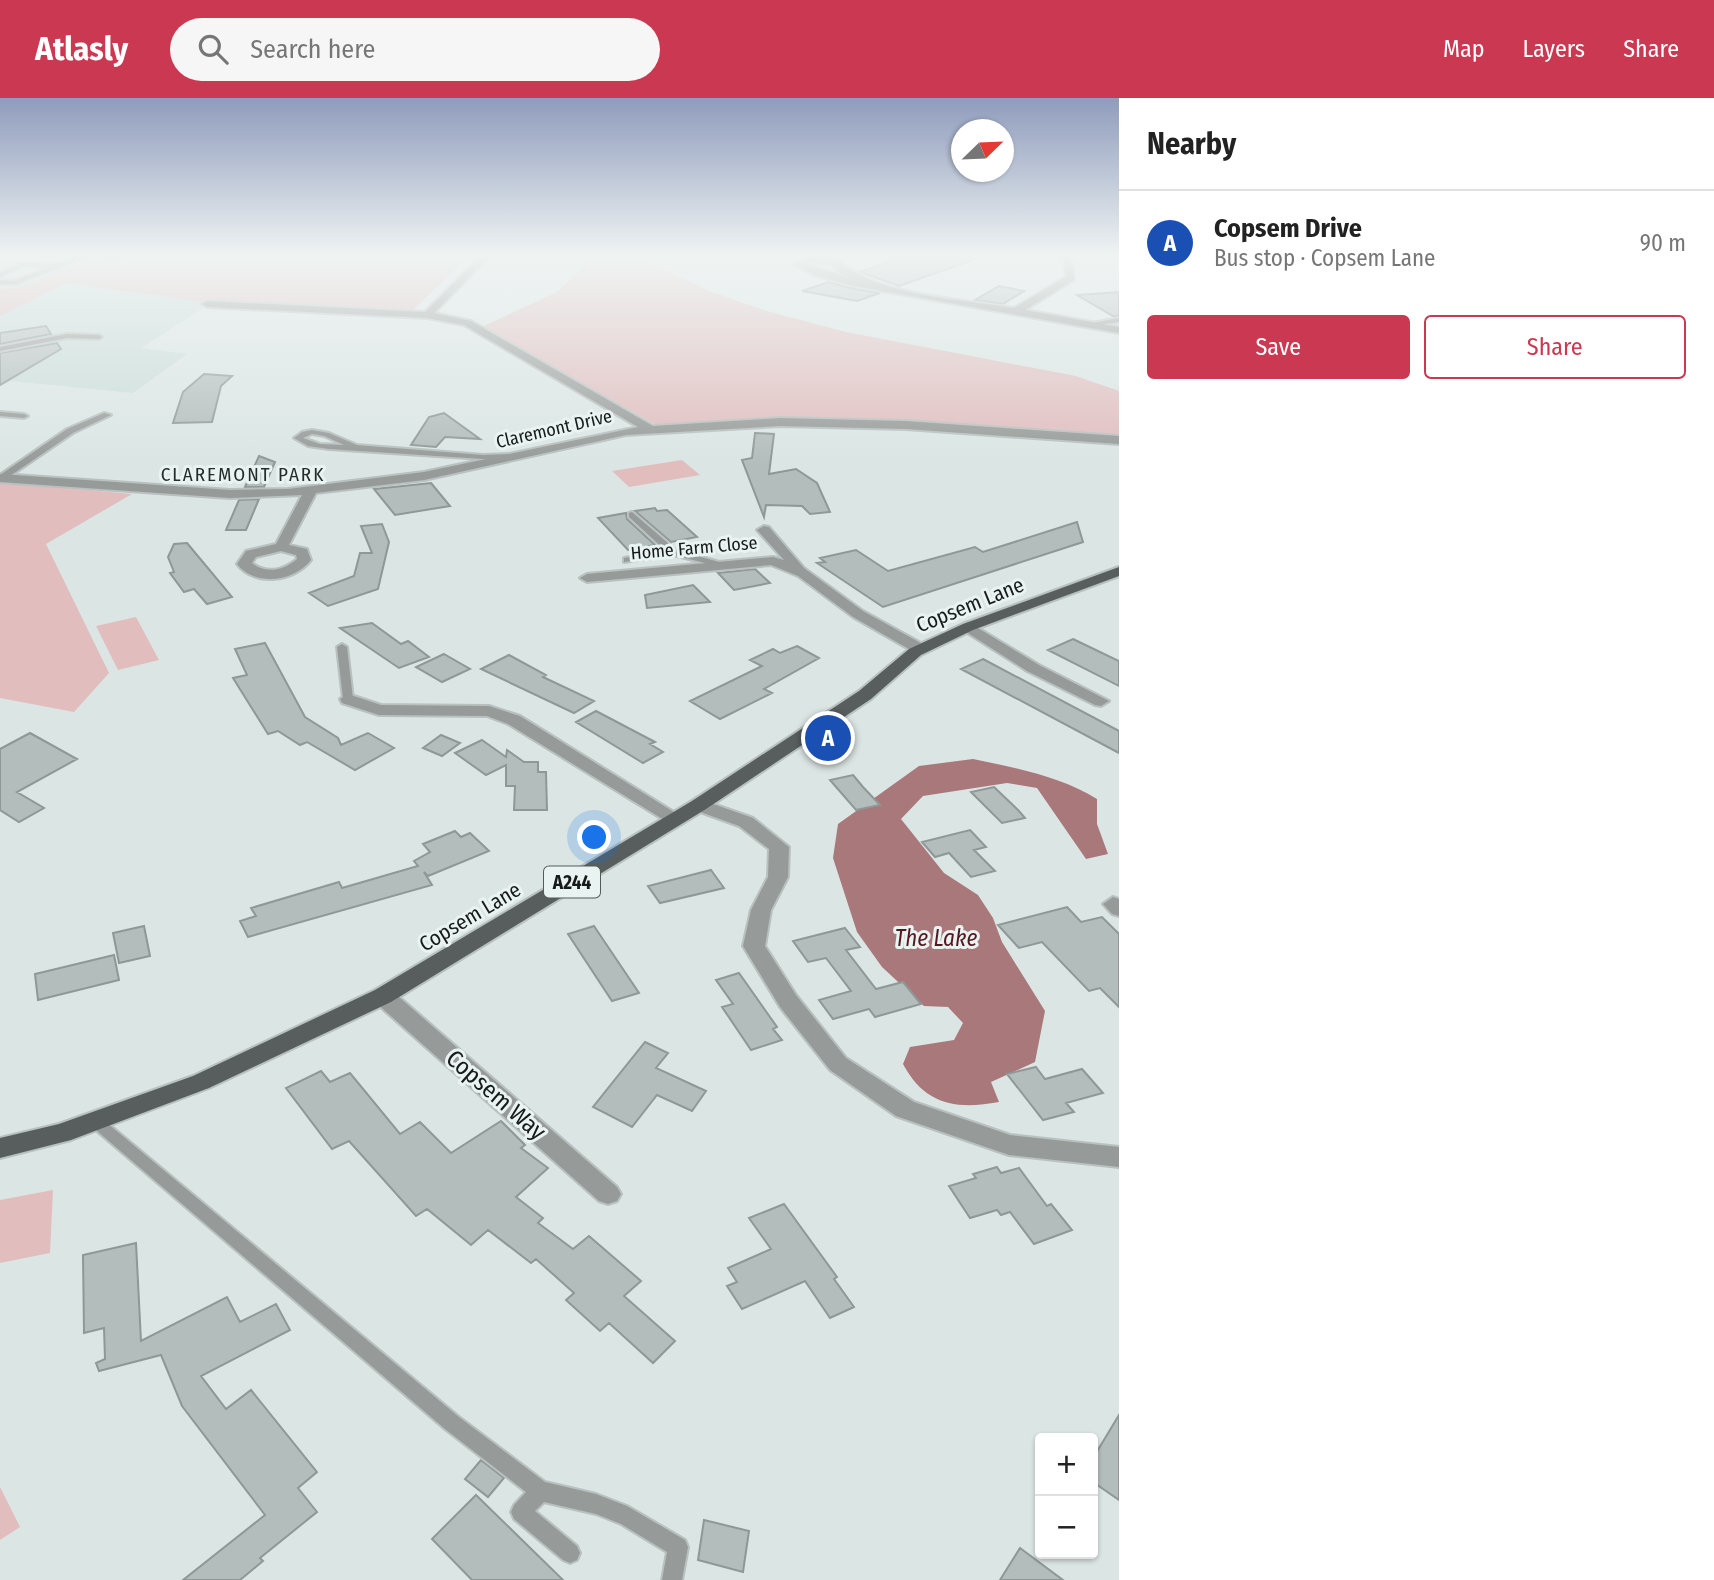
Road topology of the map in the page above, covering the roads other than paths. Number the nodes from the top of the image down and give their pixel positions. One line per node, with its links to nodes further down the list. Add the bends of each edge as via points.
1 (472, 326): 10 (street)
2 (1100, 326): 3 (street)
3 (1119, 330)
4 (99, 337): 5 (lane, via 67,336)
5 (0, 349)
6 (0, 414): 8 (lane)
7 (107, 415): 11 (lane)
8 (24, 416)
9 (72, 419): 11 (lane)
10 (649, 428): 12 (street, Claremont Drive, via 849,422); 14 (street, Claremont Drive, via 601,434)
11 (70, 431): 15 (lane)
12 (1119, 440)
13 (354, 447): 13 (lane, via 321,432 304,433 299,438 306,443); 14 (lane)
14 (511, 456): 16 (street, Claremont Drive, via 424,476)
15 (1, 478): 16 (street, Claremont Drive, via 230,494)
16 (311, 491): 19 (street)
17 (632, 515): 20 (lane)
18 (764, 530): 24 (street, Home Farm Close)
19 (281, 547)
20 (673, 552): 21 (lane); 22 (lane)
21 (626, 560)
22 (725, 565): 24 (street, Home Farm Close, via 773,561); 25 (street, Home Farm Close)
23 (1119, 571): 26 (main road, Copsem Lane / A244)
24 (803, 573): 28 (street, Home Farm Close, via 858,614)
25 (587, 578)
26 (968, 627): 28 (main road, Copsem Lane / A244); 30 (street, via 1033,668)
27 (342, 647): 29 (lane)
28 (920, 649): 31 (main road, Copsem Lane / A244, via 865,695)
29 (348, 699): 32 (street, via 379,710 489,711 514,720)
30 (1101, 701)
31 (699, 805): 32 (main road, Copsem Lane / A244); 36 (street, via 747,822 779,847 778,877 761,910 754,946 788,1001 838,1064 905,1109 1009,1145)
32 (676, 819): 33 (main road, Copsem Lane / A244)
33 (383, 996): 34 (main road, Copsem Lane / A244, via 201,1082); 37 (street, Copsem Way)
34 (95, 1121): 35 (main road, Copsem Lane / A244); 38 (lane, via 452,1423)
35 (0, 1148)
36 (1119, 1157)
37 (608, 1194)
38 (540, 1491): 39 (lane, via 521,1512); 40 (lane, via 627,1516 678,1547)
39 (570, 1553)
40 (672, 1580)

